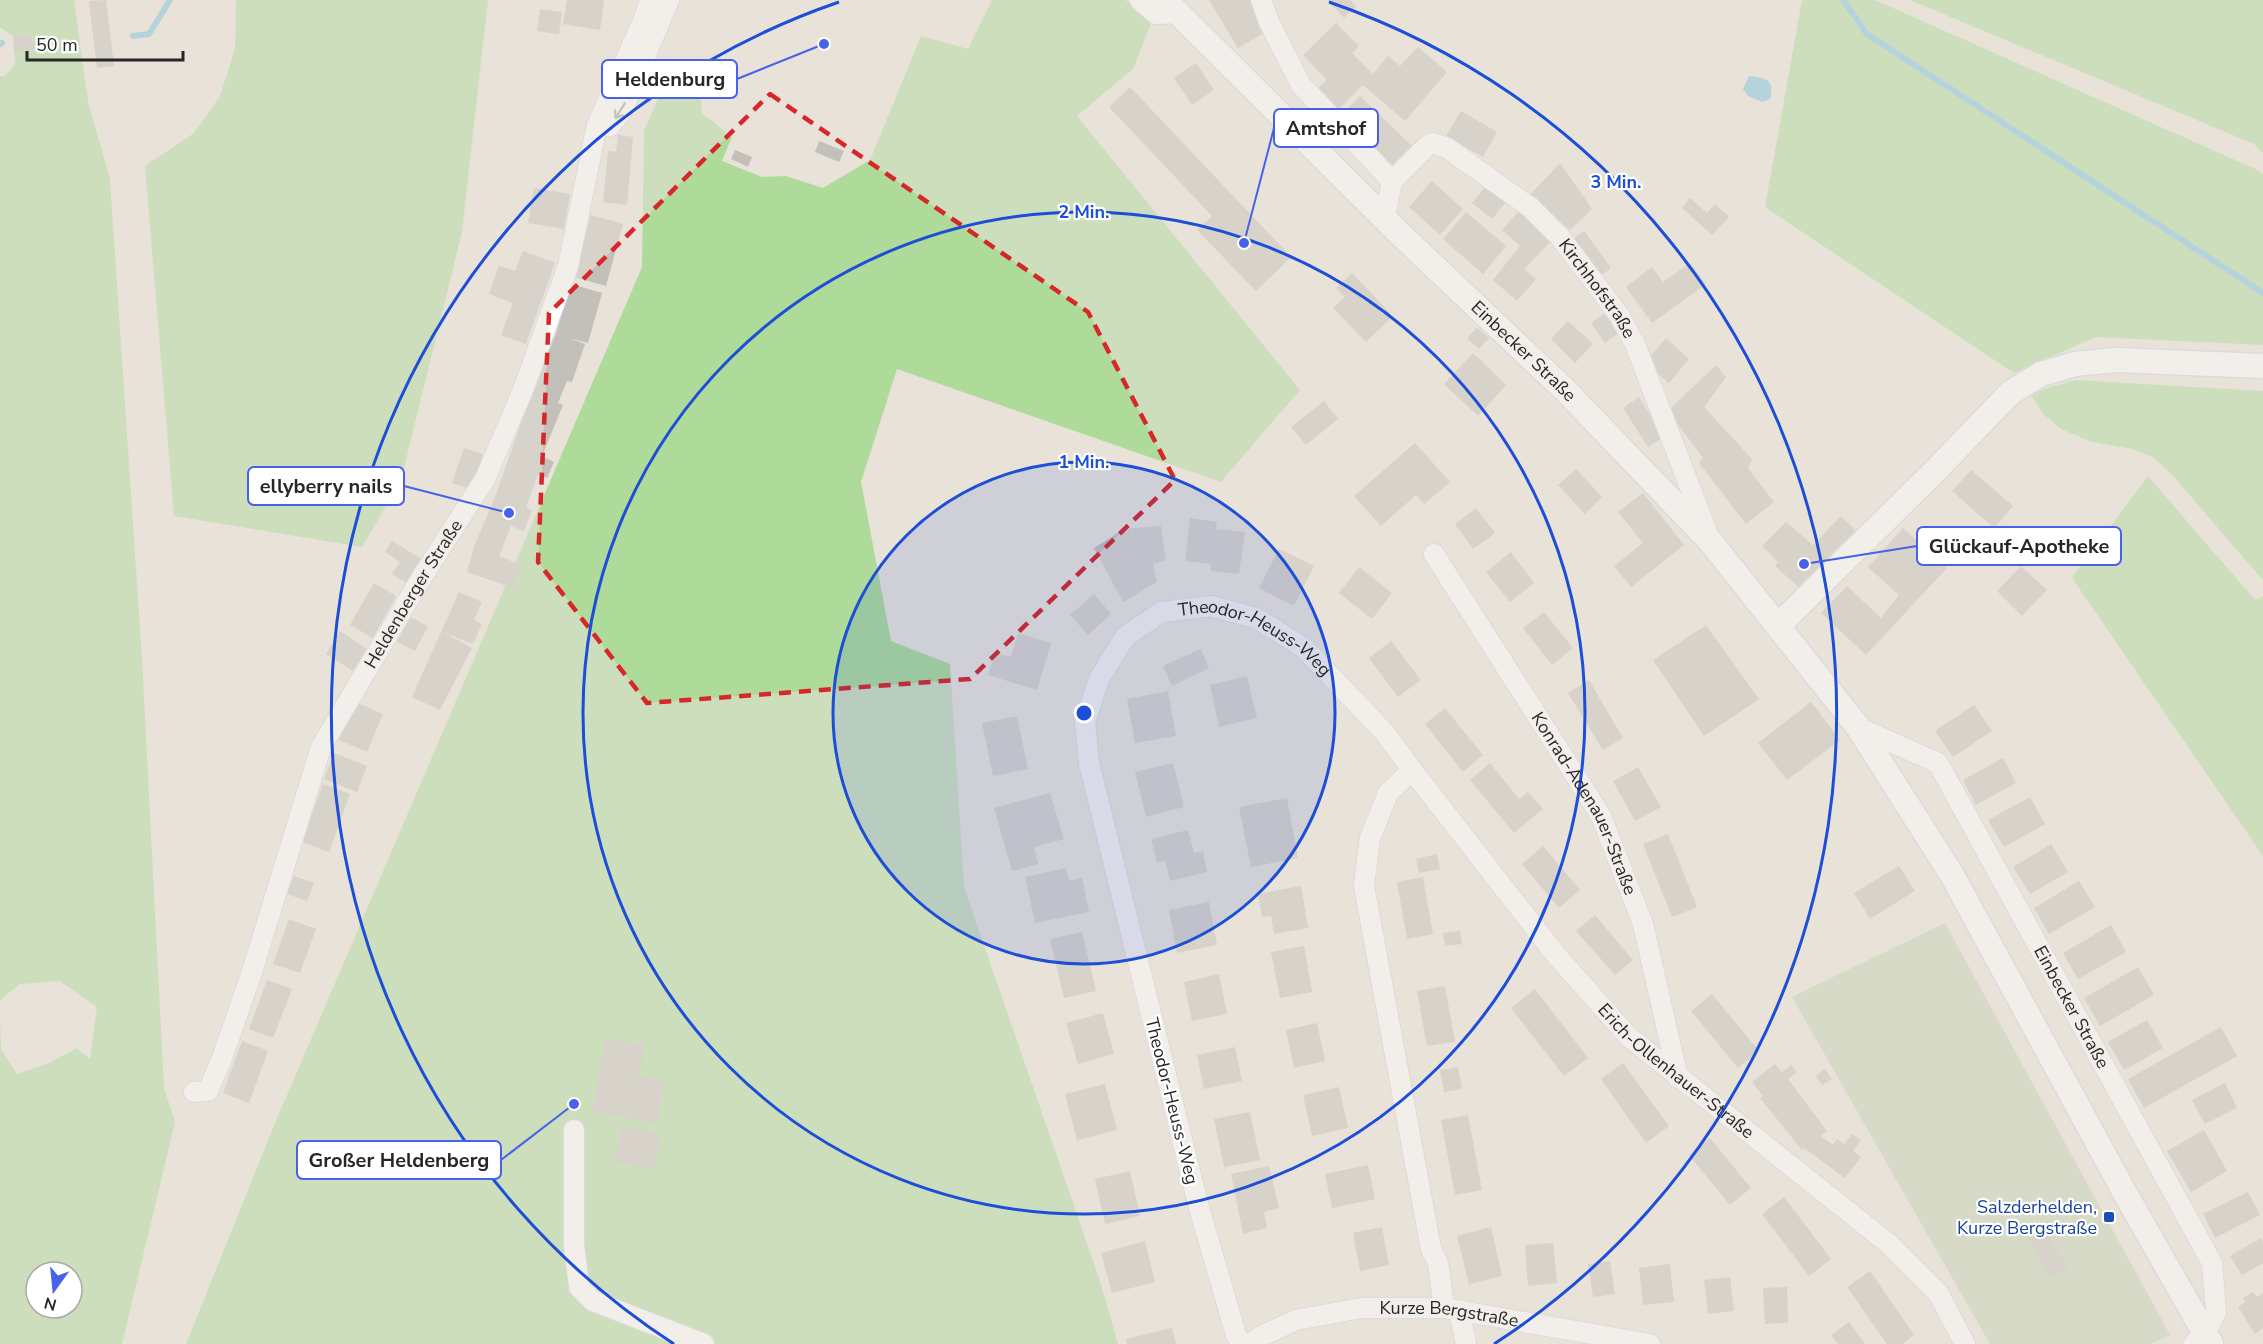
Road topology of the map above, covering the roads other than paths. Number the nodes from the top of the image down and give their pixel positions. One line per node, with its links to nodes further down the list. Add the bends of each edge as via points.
1 (650, 0): 6 (street)
2 (669, 0): 6 (street, one-way to 6, via 622,111 610,126)
3 (1140, 0): 5 (street, via 1156,14)
4 (1261, 0): 7 (street, via 1301,85)
5 (1172, 7): 8 (street, Einbecker Straße)
6 (597, 125): 16 (street, Heldenberger Straße, via 568,266 523,390 485,479 321,747 221,1061 208,1091)
7 (1392, 181): 8 (street); 10 (street, Kirchhofstraße, via 1428,145 1447,148 1530,207 1558,236 1619,315 1635,344)
8 (1385, 217): 10 (street, Einbecker Straße, via 1565,390)
9 (2263, 366): 12 (street, via 2116,360 2075,364 2041,374 2010,393)
10 (1710, 541): 12 (street, Einbecker Straße)
11 (1434, 554): 15 (street, Konrad-Adenauer-Straße, via 1600,816 1643,924)
12 (1779, 626): 13 (street, Einbecker Straße)
13 (1858, 727): 19 (street, Einbecker Straße, via 1952,875); 19 (street, Einbecker Straße, via 1938,763 2212,1263 2216,1312)
14 (1412, 770): 15 (street, Erich-Ollenhauer-Straße, via 1556,955 1629,1037); 18 (street, via 1388,793 1370,838 1364,886 1431,1249); 21 (street, Theodor-Heuss-Weg, via 1385,733 1304,648 1256,618 1211,606 1161,612 1125,637 1099,679 1085,722 1089,763 1192,1181 1236,1335)
15 (1678, 1078): 25 (street, Erich-Ollenhauer-Straße, via 1889,1244 1938,1293)
16 (194, 1092)
17 (574, 1130): 20 (street, via 574,1245 579,1287 593,1301)
18 (1451, 1309): 22 (street, Kurze Bergstraße, via 1361,1308 1296,1320); 23 (street); 24 (street, Kurze Bergstraße)
19 (2203, 1341)
20 (704, 1344)
21 (1242, 1344)
22 (1251, 1344)
23 (1466, 1344)
24 (1650, 1344)
25 (1965, 1344)

